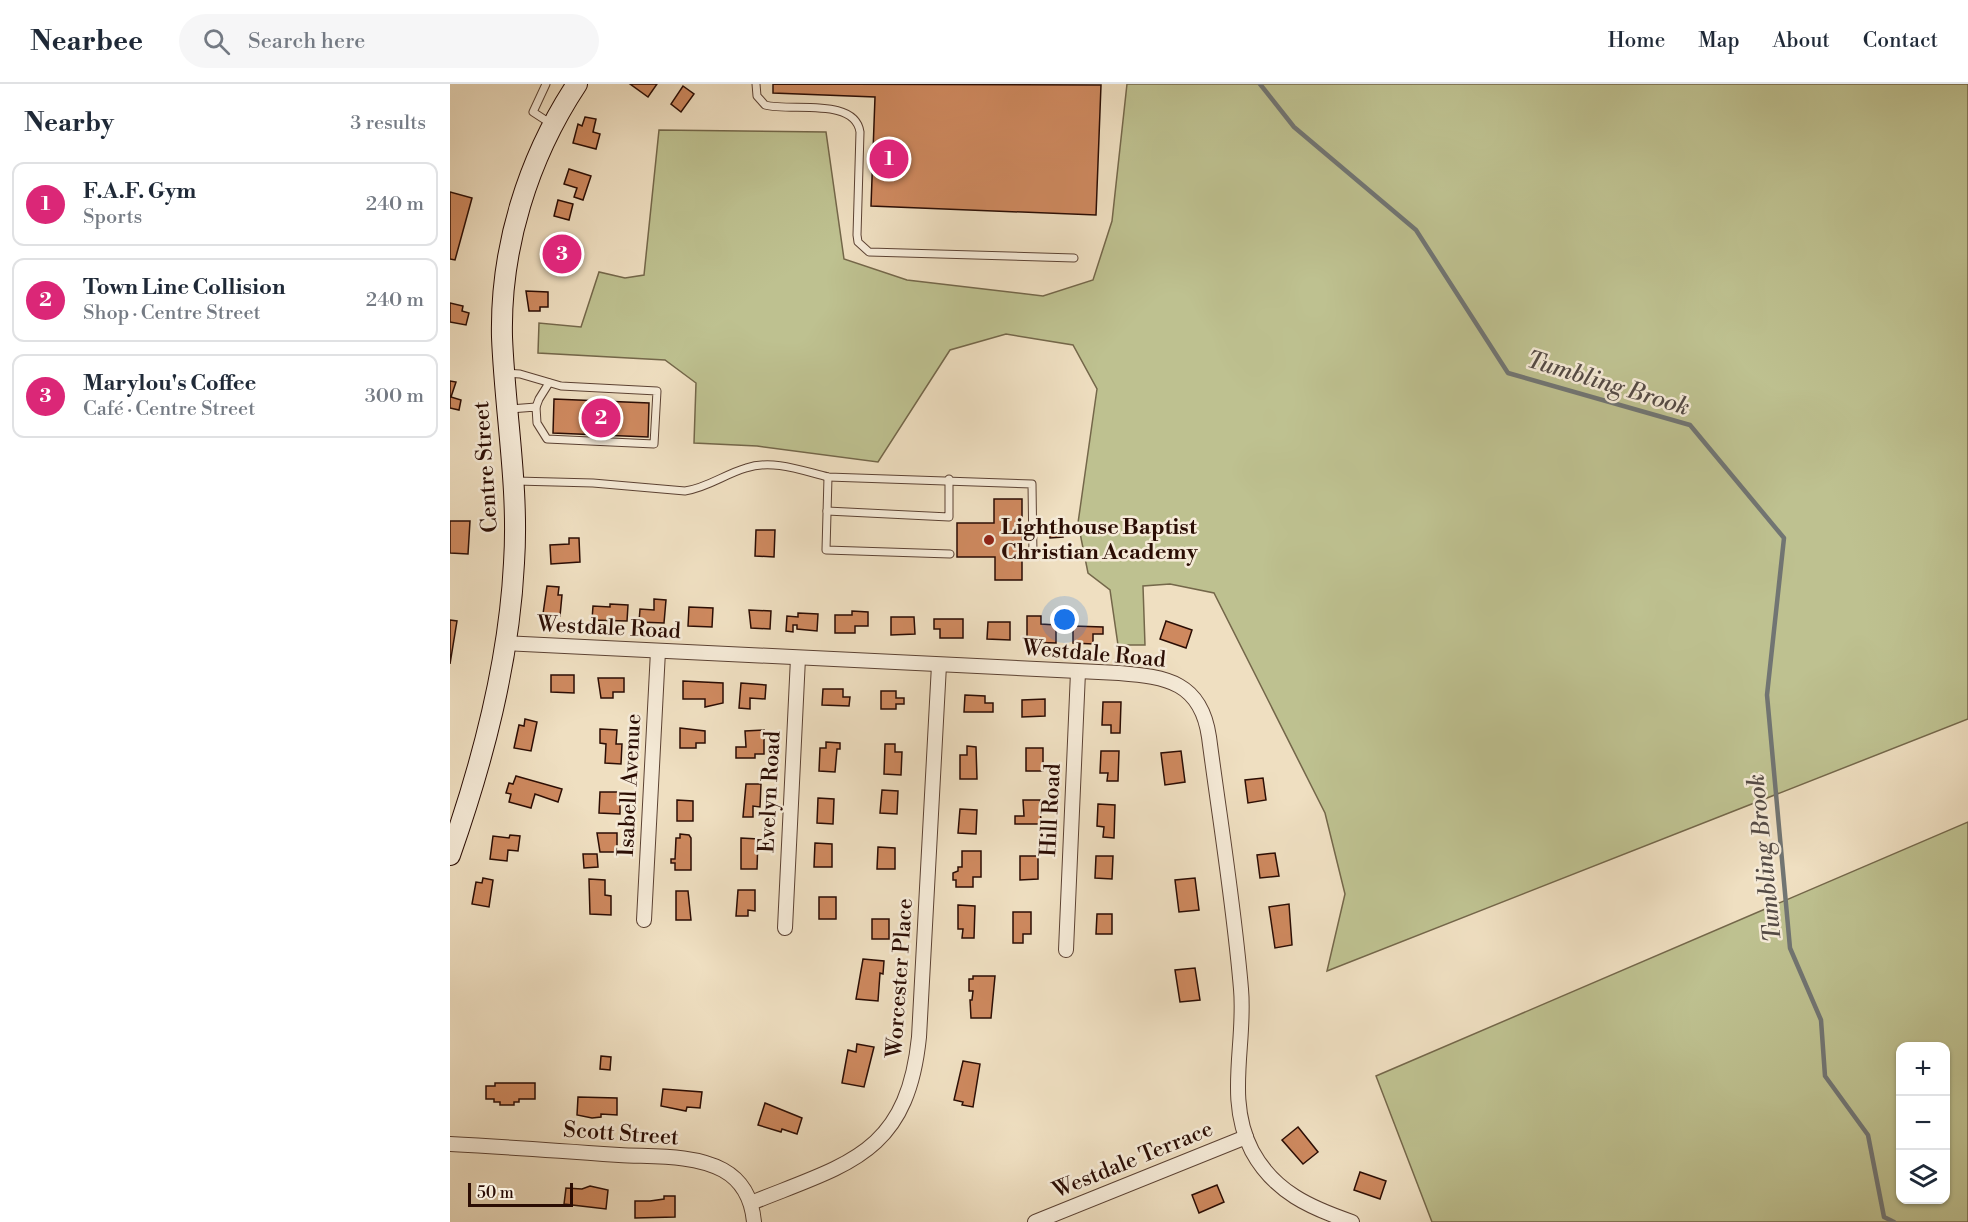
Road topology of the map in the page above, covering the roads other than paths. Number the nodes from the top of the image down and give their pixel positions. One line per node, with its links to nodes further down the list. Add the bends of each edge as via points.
1 (546, 84): 4 (lane, via 533,112)
2 (577, 84): 4 (main road, Centre Street)
3 (756, 84): 5 (lane, via 757,96 765,105 842,111 857,123 857,235 868,252)
4 (553, 125): 6 (main road, Centre Street, via 525,189 510,246 502,314)
5 (1074, 258)
6 (504, 372): 7 (lane); 9 (main road, Centre Street)
7 (549, 383): 8 (lane); 8 (lane, via 657,391 654,444 547,439 537,423)
8 (536, 407): 9 (lane)
9 (507, 409): 12 (main road, Centre Street)
10 (828, 477): 11 (lane); 12 (lane, via 802,469 759,466 743,468 685,491); 13 (lane)
11 (949, 479): 13 (lane, via 949,517); 15 (lane, via 1032,484)
12 (514, 481): 16 (main road, Centre Street, via 514,563)
13 (827, 512): 14 (lane, via 826,550)
14 (950, 554)
15 (1033, 555)
16 (506, 643): 17 (street, Westdale Road); 21 (main road, Centre Street, via 482,753)
17 (658, 651): 18 (street, Westdale Road); 23 (street, Isabell Avenue)
18 (798, 658): 19 (street, Westdale Road); 24 (street, Evelyn Road)
19 (939, 665): 20 (street, Westdale Road); 28 (street, Worcester Place, via 919,1037 910,1091 884,1137 866,1153)
20 (1078, 672): 25 (street, Hill Road); 26 (street, Westdale Road, via 1170,680 1190,693 1204,715 1241,988 1237,1095)
21 (455, 822): 22 (main road, Centre Street)
22 (450, 855)
23 (644, 920)
24 (785, 928)
25 (1066, 950)
26 (1245, 1137): 30 (street, Westdale Terrace); 31 (street, Westdale Road, via 1260,1164 1290,1195 1314,1209)
27 (450, 1144): 28 (street, Scott Street, via 706,1163 735,1178)
28 (751, 1203): 29 (street, Scott Street)
29 (754, 1222)
30 (1035, 1222)
31 (1352, 1222)

